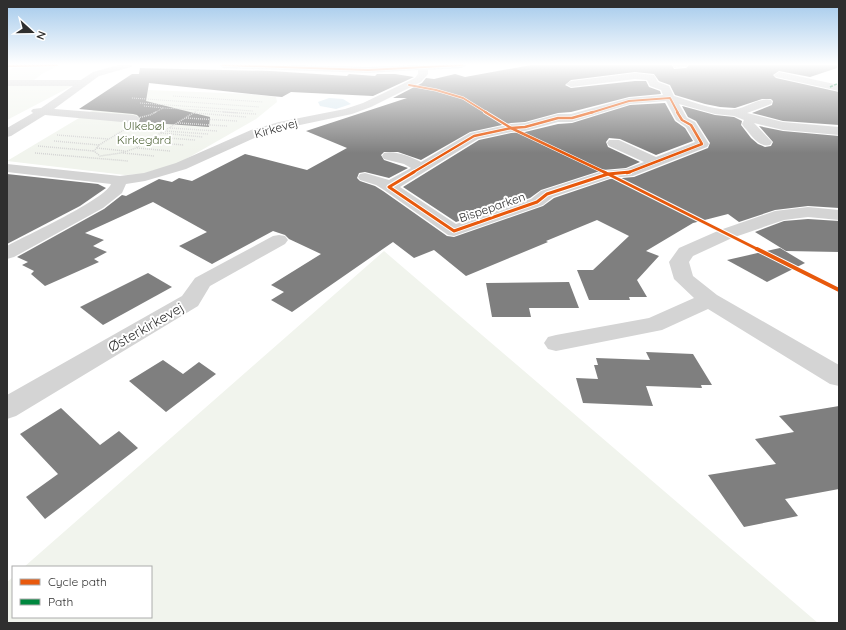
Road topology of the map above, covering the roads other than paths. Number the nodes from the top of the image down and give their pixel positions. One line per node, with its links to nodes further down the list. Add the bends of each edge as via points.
1 (48, 94): 7 (street, via 25,108)
2 (67, 94): 7 (street)
3 (389, 94): 20 (street, Kirkevej, via 348,112 255,133 164,172)
4 (668, 94): 5 (street, Bispeparken)
5 (670, 98): 8 (street, Bispeparken, via 715,111); 16 (street, Bispeparken, via 682,120 691,125 702,144); 18 (street, Bispeparken, via 629,101 572,118 558,118 474,136)
6 (767, 102): 8 (street, Bispeparken)
7 (44, 111): 9 (street); 12 (street)
8 (736, 113): 10 (street, Bispeparken)
9 (133, 119)
10 (751, 119): 11 (street, Bispeparken, via 783,126); 13 (street, via 748,124)
11 (839, 131)
12 (7, 133)
13 (765, 142)
14 (614, 143): 16 (street)
15 (389, 156): 18 (street, via 409,161)
16 (655, 162): 21 (street, Bispeparken, via 628,173 608,174 547,194 537,202 454,231)
17 (7, 168): 20 (street, Kirkevej)
18 (421, 168): 21 (street, Bispeparken)
19 (365, 177): 21 (street, Bispeparken)
20 (120, 180): 24 (street, via 117,190 97,205)
21 (389, 187)
22 (839, 215): 25 (street, via 808,212 781,215 726,234 686,252 679,262 684,279)
23 (279, 240): 28 (street, Østerkirkevej, via 202,282 190,301)
24 (7, 253)
25 (709, 300): 26 (street, via 654,325); 27 (street)
26 (556, 343)
27 (839, 376)
28 (7, 408)

